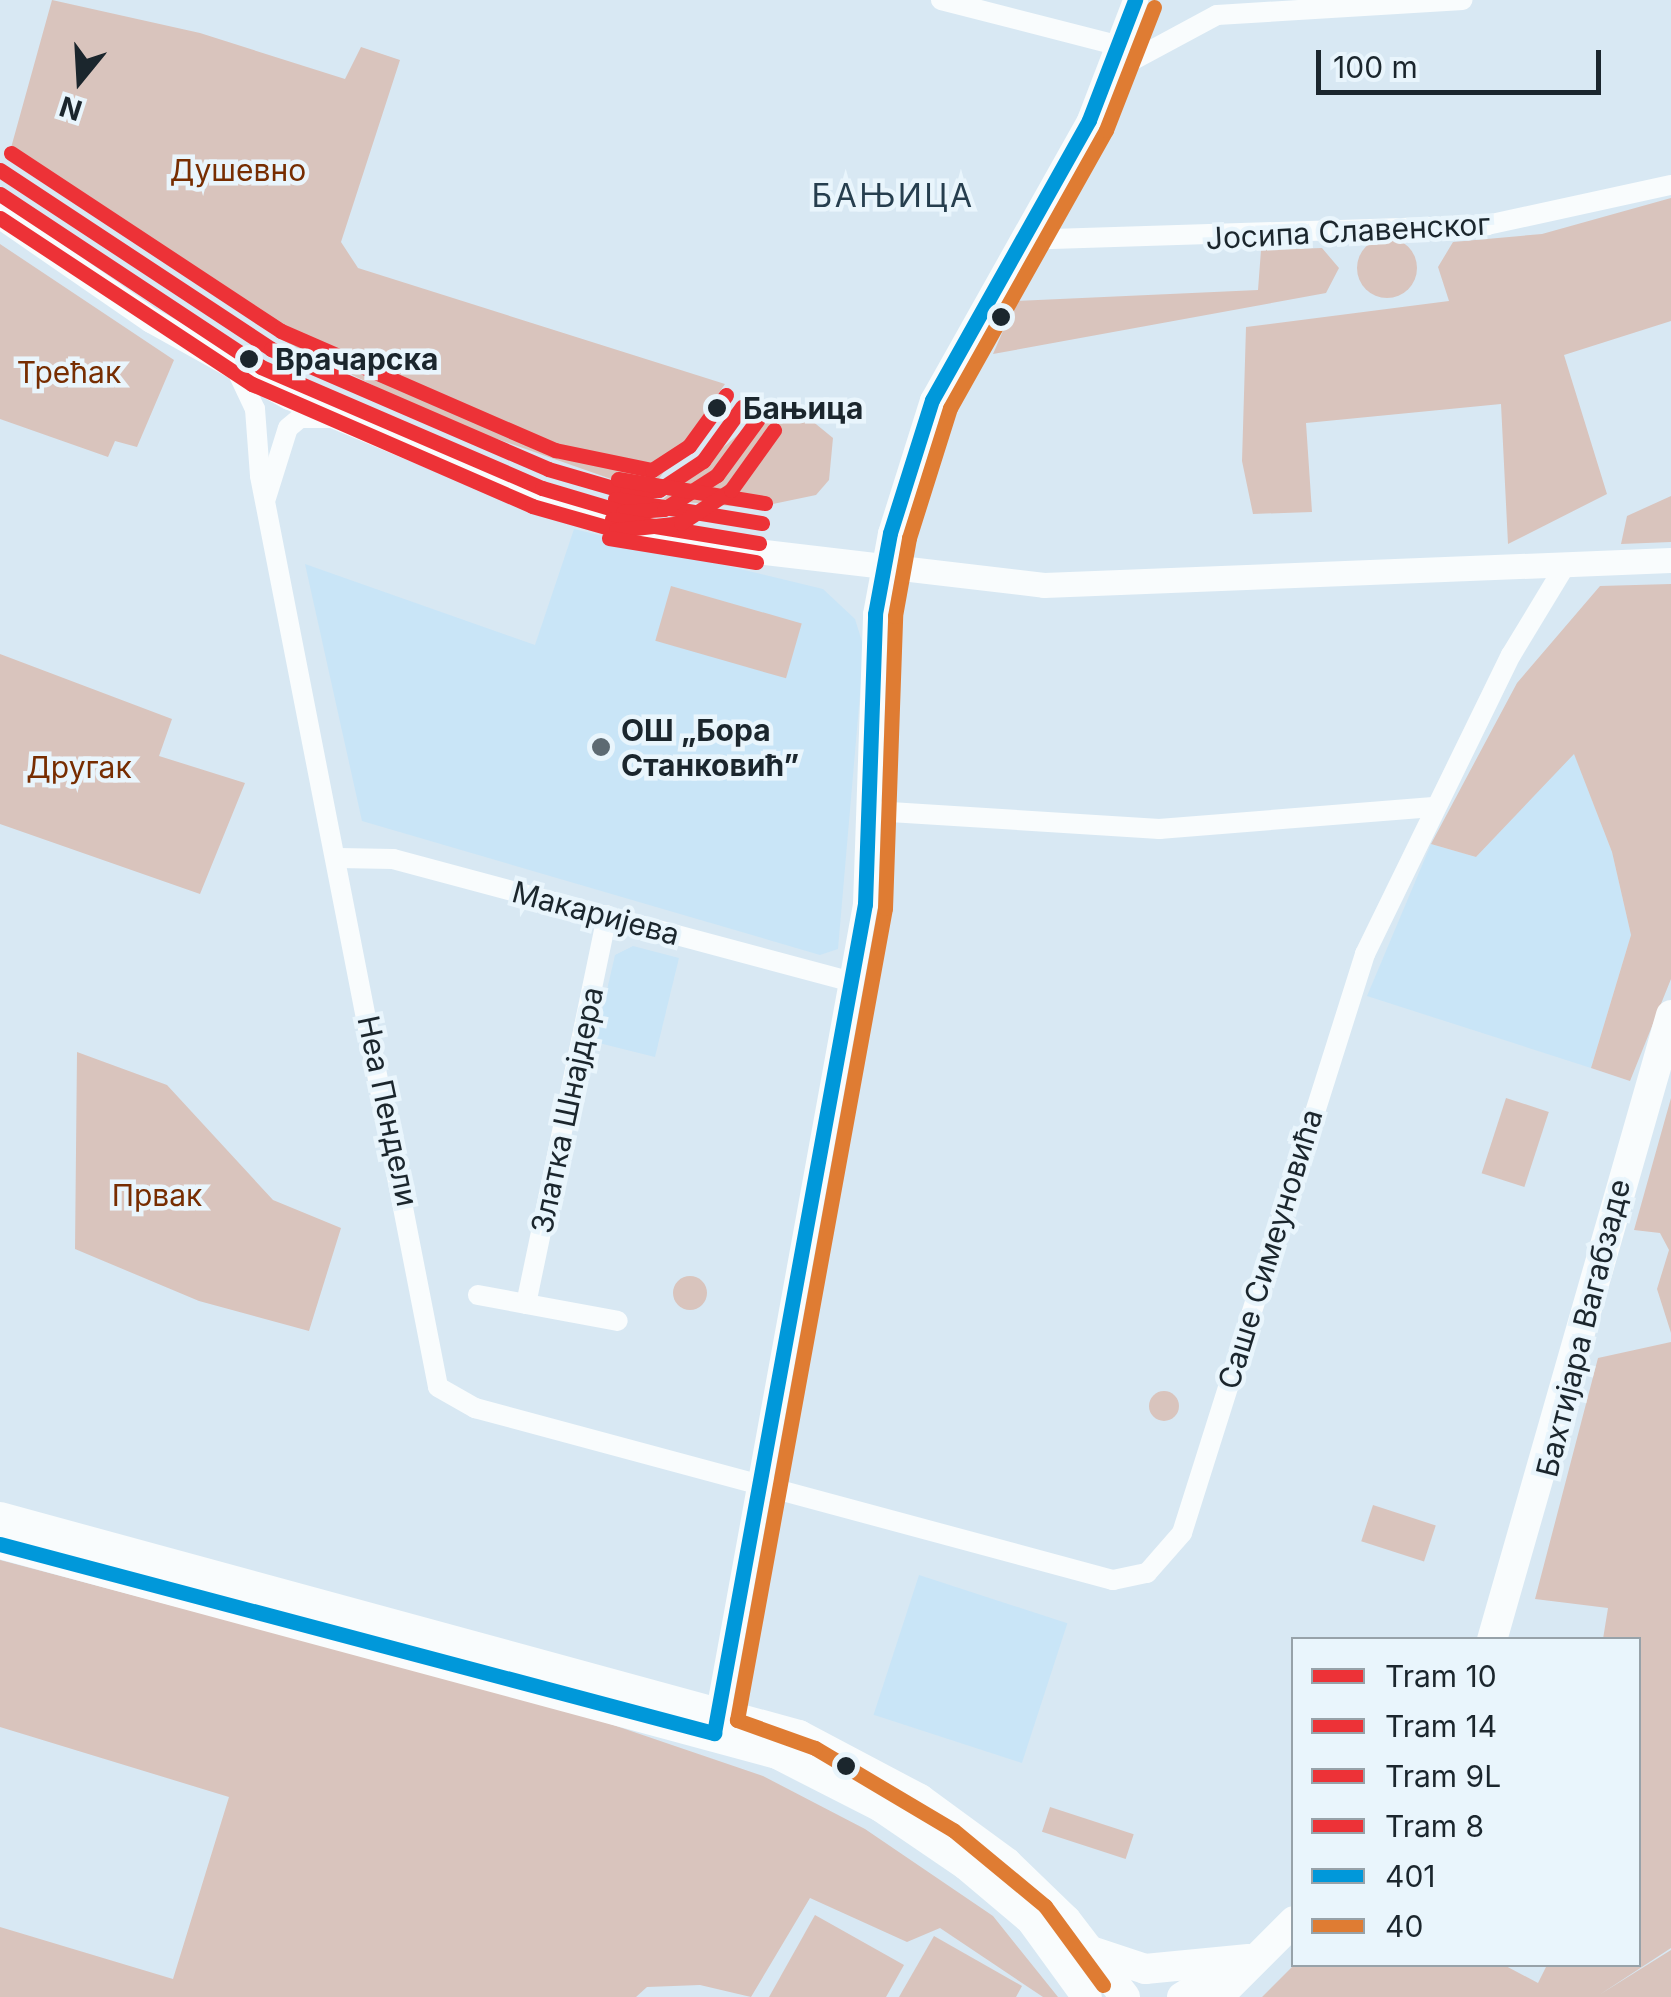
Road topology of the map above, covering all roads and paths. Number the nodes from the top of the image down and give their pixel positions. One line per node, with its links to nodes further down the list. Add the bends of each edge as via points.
1 (941, 0): 4 (street)
2 (1135, 0): 4 (street)
3 (1463, 0): 5 (street, via 1217,15)
4 (1120, 46): 5 (street)
5 (1111, 72): 8 (street)
6 (1671, 184): 8 (street, Јосипа Славенског, via 1487,225)
7 (0, 216): 9 (street)
8 (1020, 240): 14 (street, via 932,400)
9 (237, 371): 10 (street); 11 (street, Неа Пендели, via 255,409)
10 (337, 419): 11 (street, via 293,422); 14 (street, via 505,487 664,537)
11 (266, 500): 17 (street, Неа Пендели)
12 (1671, 560): 13 (street)
13 (1565, 566): 14 (street, via 1044,585); 15 (street, Саше Симеуновића)
14 (883, 570): 16 (street)
15 (1434, 807): 16 (street, via 1158,829); 24 (street, Саше Симеуновића, via 1347,1001 1169,1555 1147,1573 1113,1580)
16 (874, 810): 19 (street)
17 (339, 858): 18 (street, Макаријева, via 375,854); 24 (street, Неа Пендели, via 438,1387 475,1408)
18 (608, 915): 19 (street, Макаријева); 22 (street, Златка Шнајдера)
19 (852, 982): 24 (street)
20 (1671, 1015): 27 (main road, Бахтијара Вагабзаде)
21 (478, 1295): 22 (street)
22 (526, 1304): 23 (street)
23 (618, 1321)
24 (764, 1488): 28 (street)
25 (0, 1517): 28 (main road)
26 (0, 1544): 28 (main road)
27 (1493, 1637)
28 (717, 1720): 30 (main road, via 820,1744 920,1800 1020,1874); 32 (main road, via 840,1783 940,1846 1031,1920)
29 (1291, 1924): 31 (main road)
30 (1094, 1952): 31 (main road, via 1145,1969); 33 (main road)
31 (1248, 1960): 34 (main road); 35 (main road); 36 (main road)
32 (1087, 1997)
33 (1124, 1997)
34 (1182, 1997)
35 (1218, 1997)
36 (1229, 1997)

